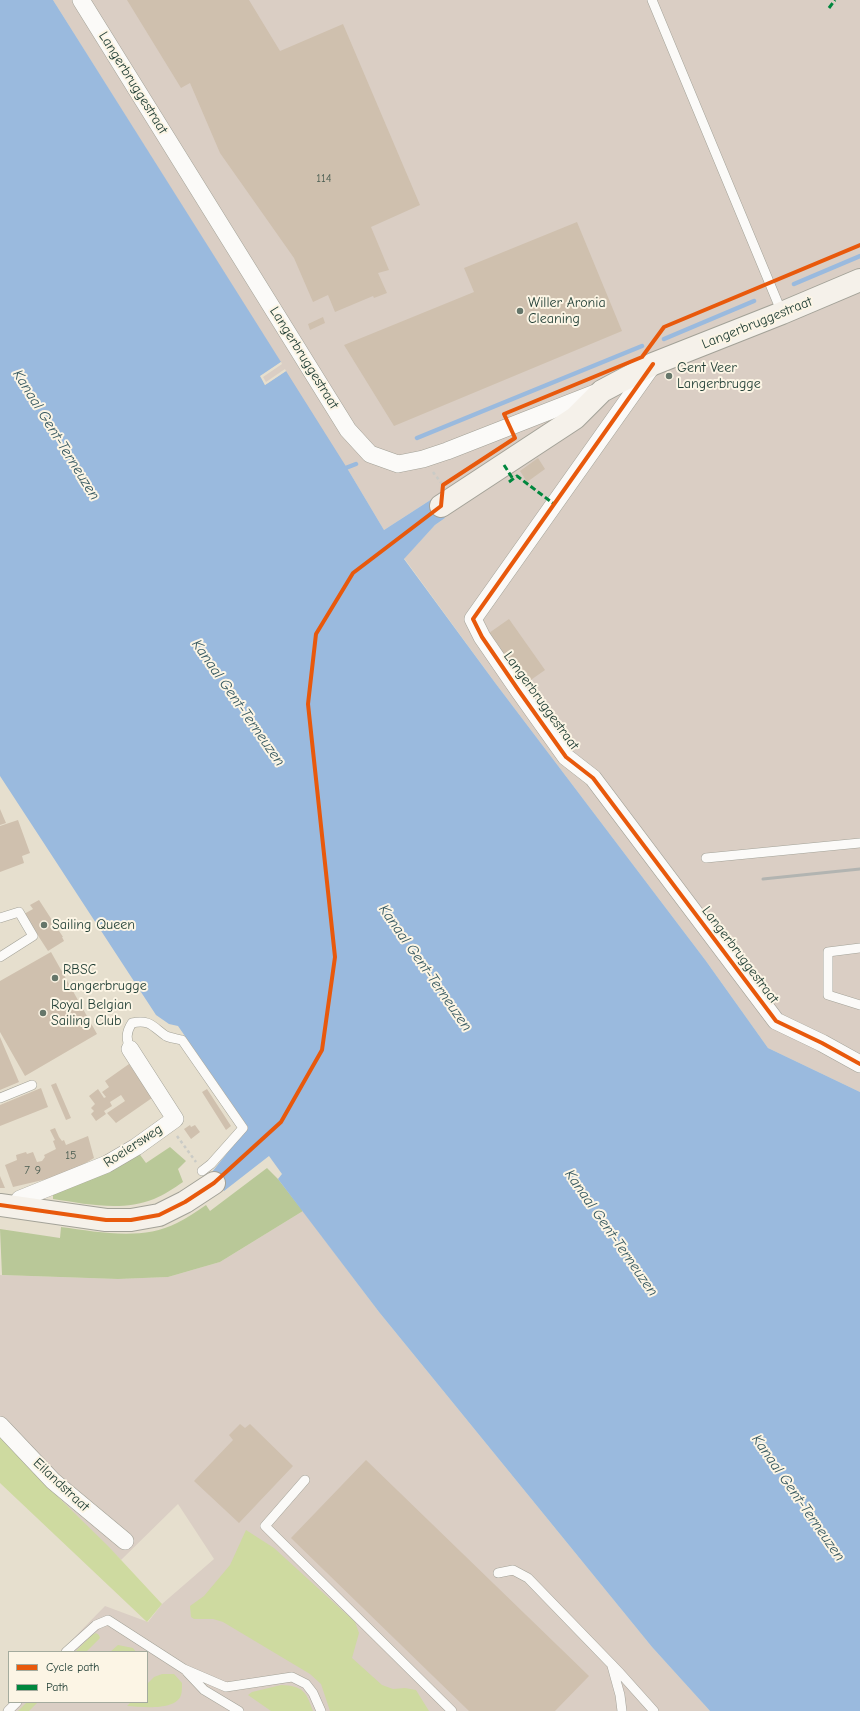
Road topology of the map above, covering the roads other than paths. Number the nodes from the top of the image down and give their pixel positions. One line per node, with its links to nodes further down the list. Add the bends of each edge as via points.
1 (81, 0): 6 (street, Langerbruggestraat, via 348,430 370,454 398,464 423,459)
2 (652, 0): 4 (lane)
3 (860, 280): 4 (main road, Langerbruggestraat)
4 (782, 313): 5 (main road, Langerbruggestraat)
5 (653, 364): 6 (main road, Langerbruggestraat); 15 (street, Langerbruggestraat, via 473,619 506,673 566,757 593,778 776,1021)
6 (602, 390): 7 (main road, via 575,418)
7 (442, 506)
8 (860, 843): 9 (lane)
9 (706, 858)
10 (0, 918): 12 (lane, via 19,912 33,936)
11 (860, 948): 13 (lane, via 828,952 828,995)
12 (0, 957)
13 (860, 1005)
14 (130, 1048): 18 (lane, via 127,1030 132,1023 140,1021 157,1027 167,1036 182,1040 243,1128 211,1164); 19 (street, Roeiersweg, via 174,1119 136,1147 107,1164 20,1199)
15 (860, 1064)
16 (32, 1085): 17 (lane)
17 (0, 1098)
18 (208, 1177): 19 (main road, via 185,1202 159,1214 131,1220 106,1220)
19 (10, 1206)
20 (0, 1425): 22 (street, Eilandstraat, via 53,1481)
21 (305, 1480): 31 (lane, via 265,1526)
22 (125, 1541)
23 (498, 1573): 25 (lane, via 513,1570 528,1578)
24 (67, 1651): 26 (lane, via 96,1625 108,1620)
25 (612, 1665): 32 (lane); 33 (lane)
26 (184, 1670): 29 (lane, via 204,1690); 30 (lane, via 226,1687 292,1677 306,1684)
27 (16, 1703): 28 (lane)
28 (8, 1711)
29 (239, 1711)
30 (321, 1711)
31 (452, 1711)
32 (622, 1711)
33 (654, 1711)

